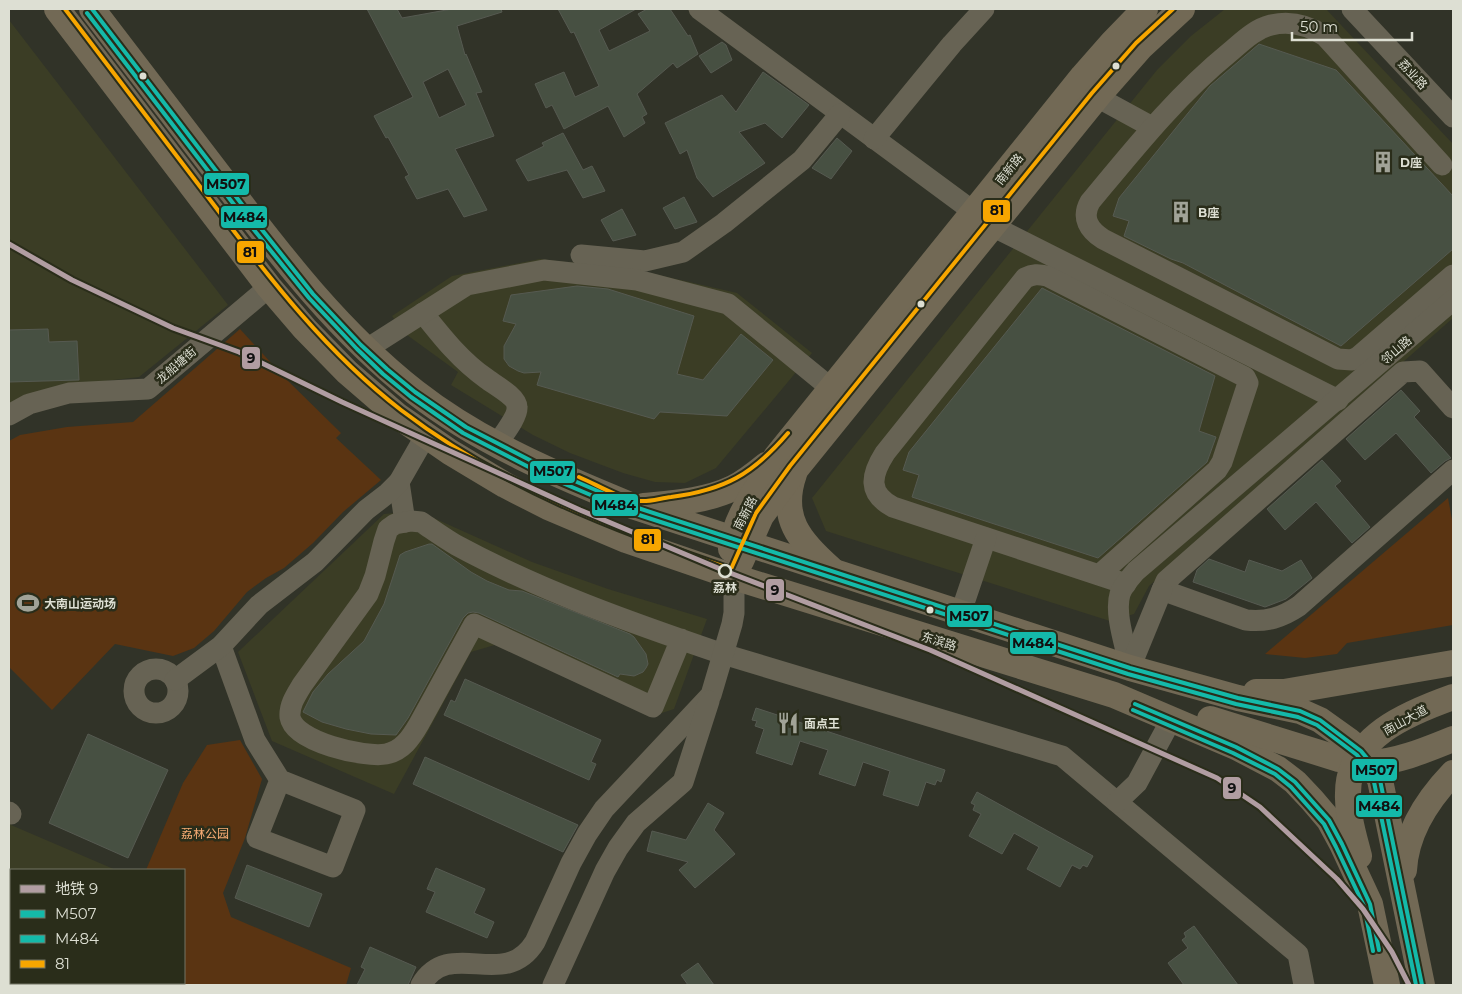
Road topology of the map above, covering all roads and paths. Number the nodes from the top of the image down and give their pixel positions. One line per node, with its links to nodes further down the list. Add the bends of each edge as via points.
1 (57, 9): 19 (main road, 东滨路)
2 (92, 9): 22 (main road, via 286,264)
3 (699, 9): 11 (street)
4 (984, 9): 14 (street)
5 (1145, 9): 16 (main road, 南新路, via 1084,76)
6 (1182, 9): 9 (main road, 南新路, via 1141,47)
7 (1352, 9): 12 (street, 荔业路)
8 (1372, 9): 10 (street, 荔业路)
9 (1097, 97): 13 (street); 16 (main road, 南新路)
10 (1453, 97)
11 (840, 114): 14 (street); 17 (street, via 802,160 683,252 645,261)
12 (1453, 118)
13 (1152, 127): 15 (street, via 1194,83 1256,31 1270,25 1297,23 1325,36); 18 (street, via 1087,208 1086,219 1092,230 1103,239 1329,356 1345,361 1358,357)
14 (874, 139): 16 (street)
15 (1442, 166)
16 (983, 219): 23 (main road, 南新路); 24 (street); 29 (main road, 南新路)
17 (581, 255)
18 (1453, 275)
19 (269, 287): 26 (street, 龙船塘街, via 148,390 69,393 29,404); 27 (main road, 东滨路, via 305,330 348,372 398,416)
20 (1453, 300): 24 (street, 邻山路)
21 (423, 313): 22 (street); 23 (street, via 468,285 544,270 637,280 728,304); 28 (street, via 453,351 514,399 518,406)
22 (365, 350): 28 (main road, via 416,393)
23 (832, 389): 29 (main road, 南新路)
24 (1338, 400): 39 (street, 邻山路, via 1136,572)
25 (1453, 408): 40 (street, via 1420,371 1403,372 1166,581)
26 (9, 415)
27 (426, 435): 31 (street); 38 (main road, 东滨路, via 505,485 548,507 626,540)
28 (497, 444): 32 (main road)
29 (786, 464): 32 (main road, via 714,495); 35 (main road, 南新路, via 740,515); 36 (main road, via 788,510 794,526 819,559)
30 (1453, 470): 40 (street, via 1285,615 1259,621 1246,620)
31 (400, 482): 33 (street); 43 (street, via 366,510 315,562 259,605)
32 (635, 507): 35 (main road)
33 (405, 522): 42 (street, via 421,522 454,544 504,569); 42 (street, via 388,529 368,594 294,700 290,719 294,727 308,738 331,747 371,754 386,754 399,749 411,738 474,624 653,707)
34 (986, 538): 37 (street); 37 (street, via 885,503 875,489 874,475 885,453 1025,278 1038,274 1245,377 1248,383 1217,470); 41 (street)
35 (740, 542): 36 (main road); 38 (main road, 南新路)
36 (835, 573): 41 (main road)
37 (1099, 575): 39 (street)
38 (734, 577): 44 (street, via 734,613); 50 (main road, 东滨路)
39 (1126, 584): 46 (street, via 1120,593 1118,612)
40 (1162, 590): 46 (street)
41 (961, 612): 46 (main road)
42 (681, 640): 44 (street)
43 (221, 646): 47 (street); 56 (street, via 255,740)
44 (723, 654): 49 (street); 57 (street, via 1062,756)
45 (1453, 663): 48 (main road, via 1284,692)
46 (1130, 668): 48 (main road)
47 (175, 680)
48 (1203, 688): 54 (main road, via 1300,711 1334,728)
49 (711, 695): 60 (street, via 604,809 571,862 528,953 520,960 495,966 462,962 445,965 433,971); 61 (street, via 683,782 636,823 618,848)
50 (1114, 695): 52 (main road, 东滨路); 54 (main road, via 1203,717 1339,759)
51 (1453, 697): 54 (main road, 南山大道, via 1389,726)
52 (1172, 720): 57 (street, via 1137,783); 59 (main road, 东滨路, via 1252,754 1295,782 1329,820)
53 (1453, 739): 54 (main road, via 1409,754)
54 (1362, 758): 58 (main road, via 1380,780); 59 (main road, via 1348,783 1348,808)
55 (1453, 773): 58 (main road, via 1438,788 1410,838)
56 (280, 780): 56 (street, via 257,838 333,867 355,810)
57 (1117, 802): 62 (street, via 1298,954)
58 (1402, 890): 64 (main road)
59 (1370, 904): 63 (main road, 东滨路)
60 (422, 985)
61 (553, 985)
62 (1304, 985)
63 (1387, 985)
64 (1422, 985)

